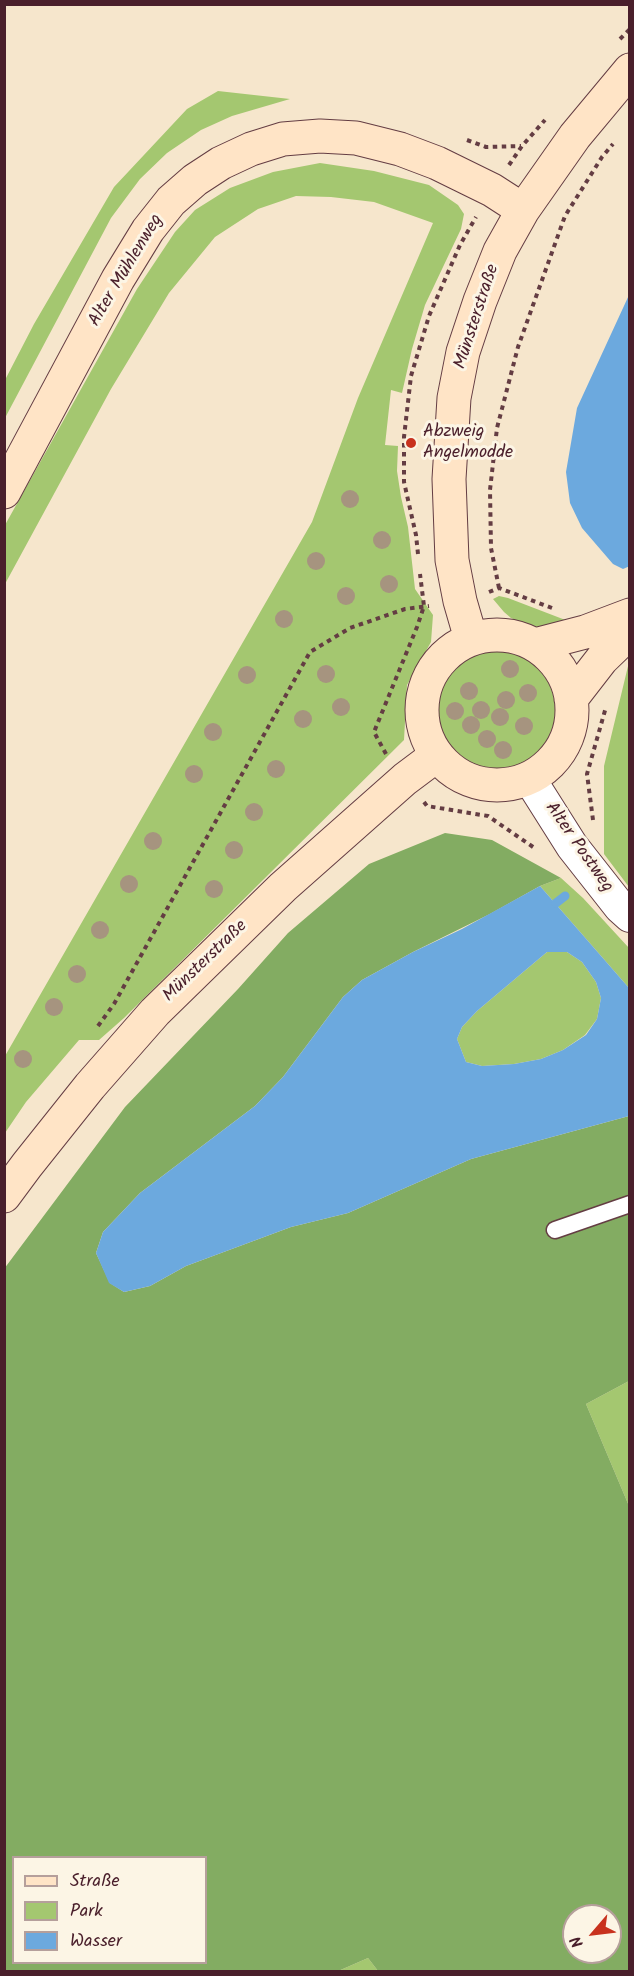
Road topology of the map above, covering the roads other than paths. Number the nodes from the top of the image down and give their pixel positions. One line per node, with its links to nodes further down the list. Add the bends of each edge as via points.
1 (630, 70): 2 (street, Münsterstraße, via 575,136)
2 (524, 210): 3 (street, Alter Mühlenweg, via 437,163 356,138 283,140 221,163 171,201 148,230); 6 (street, Münsterstraße, via 500,251 480,301 463,351 454,398 448,479 452,560)
3 (4, 492)
4 (630, 615): 7 (street)
5 (630, 632): 8 (street, via 602,659)
6 (471, 639): 7 (street, via 493,635); 9 (street, via 451,650 435,667 425,688 422,711 426,734)
7 (535, 645): 8 (street, via 552,659 565,678)
8 (571, 699): 10 (street, via 571,723 563,746 549,764)
9 (436, 755): 10 (street, via 455,773 479,783 505,785); 12 (street, Münsterstraße, via 283,887 155,1012 90,1086)
10 (530, 778): 11 (street, Alter Postweg, via 572,846)
11 (630, 916)
12 (4, 1196)
13 (630, 1204): 14 (lane)
14 (555, 1230)

